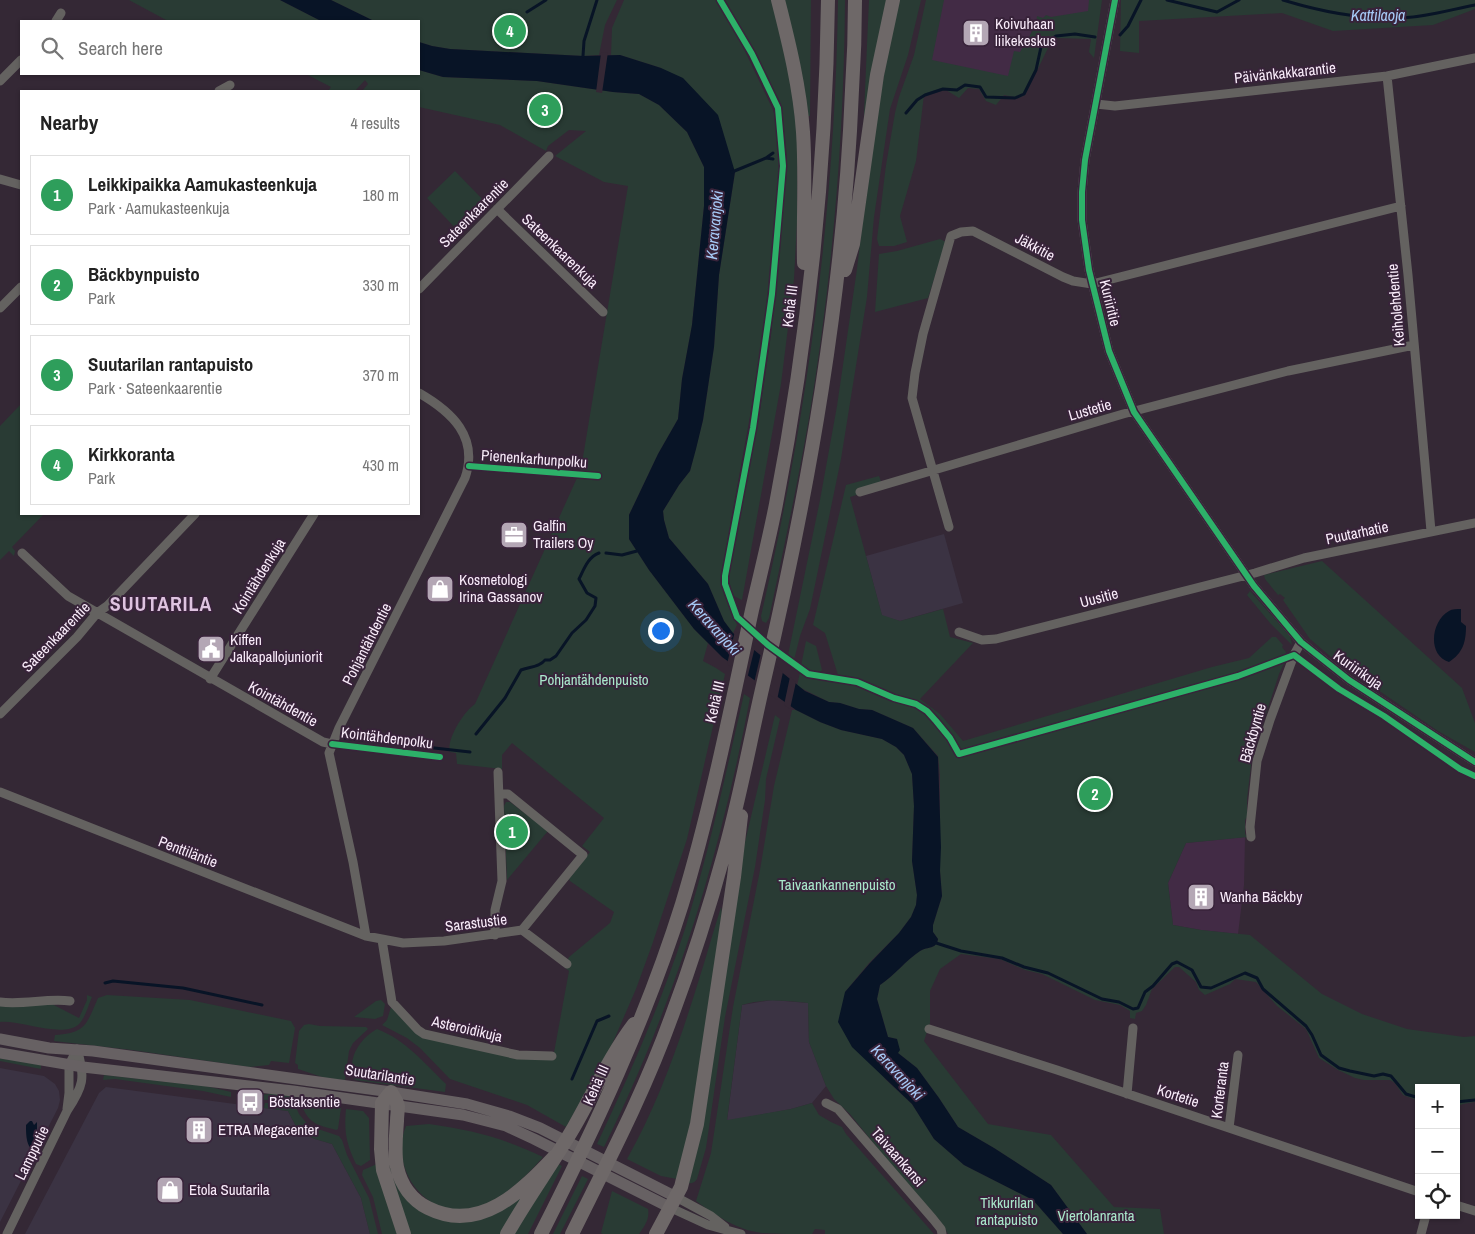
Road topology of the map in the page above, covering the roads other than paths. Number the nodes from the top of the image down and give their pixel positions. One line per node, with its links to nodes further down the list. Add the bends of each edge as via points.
1 (778, 0): 24 (highway, via 798,87 803,131)
2 (828, 0): 24 (highway, Kehä III, via 823,133)
3 (855, 0): 21 (highway, via 849,167)
4 (893, 0): 21 (highway, via 877,75 853,244)
5 (1114, 0): 12 (street, Kuriiritie)
6 (1475, 58): 8 (street, Päivänkakkarantie)
7 (20, 61): 9 (street)
8 (1387, 76): 12 (street, Päivänkakkarantie, via 1115,106); 16 (street, Keiholehdentie)
9 (0, 81)
10 (230, 84): 11 (street)
11 (220, 90)
12 (1096, 104): 18 (street, Kuriiritie, via 1082,192 1084,237)
13 (549, 156): 17 (street, Sateenkaarentie)
14 (0, 179): 15 (street)
15 (20, 185)
16 (1401, 206): 18 (street, Jäkkitie); 25 (street, Keiholehdentie)
17 (497, 210): 20 (street, Sateenkaarentie); 23 (street, Sateenkaarenkuja)
18 (1092, 284): 27 (street, Kuriiritie, via 1109,352); 28 (street, Jäkkitie, via 1068,279 973,231 952,236 928,316 912,386 912,398)
19 (20, 287): 22 (street)
20 (420, 288)
21 (836, 300): 43 (highway, via 816,432)
22 (0, 308)
23 (603, 312)
24 (806, 316): 56 (highway, Kehä III, via 776,504 733,699 699,845)
25 (1414, 345): 27 (street, Lustetie, via 1288,370); 34 (street, Keiholehdentie)
26 (420, 394): 42 (street, Pohjantähdentie, via 453,417 469,450 469,466)
27 (1134, 412): 28 (street, Lustetie); 36 (street, Kuriiritie)
28 (932, 470): 29 (street, Lustetie); 33 (street, Jäkkitie)
29 (860, 492)
30 (194, 515): 37 (street, Sateenkaarentie, via 108,606)
31 (313, 515): 40 (street, Kointähdenkuja)
32 (1475, 523): 34 (street, Puutarhatie)
33 (949, 527)
34 (1430, 531): 36 (street, Puutarhatie, via 1304,558)
35 (22, 553): 37 (street, Kointähdentie, via 68,596)
36 (1246, 575): 38 (street, Uusitie, via 996,639 982,640); 39 (street, Kuriirikuja)
37 (97, 613): 40 (street, Kointähdentie); 41 (street, Sateenkaarentie)
38 (959, 632)
39 (1300, 642): 44 (street, Kuriirikuja, via 1349,680); 48 (street, Bäckbyntie, via 1257,761)
40 (210, 679): 42 (street, Kointähdentie)
41 (0, 714)
42 (332, 744): 51 (street, Pohjantähdentie, via 329,753)
43 (748, 756): 75 (highway, via 734,877 697,1124 685,1175); 84 (highway, via 724,853 671,1020 640,1095)
44 (1475, 762)
45 (498, 772): 47 (street)
46 (0, 792): 51 (street, Penttiläntie)
47 (499, 794): 49 (street, Sarastustie, via 508,794 583,855); 50 (street, via 502,881 495,910)
48 (1251, 837)
49 (522, 930): 50 (street, Sarastustie); 53 (street)
50 (495, 935): 52 (street, Sarastustie, via 403,943)
51 (366, 936): 52 (street, Sarastustie)
52 (382, 940): 63 (street, Asteroidikuja, via 392,1002 424,1034 518,1055)
53 (567, 964)
54 (0, 1002): 55 (street)
55 (70, 1002)
56 (645, 1010): 73 (highway, via 619,1044); 83 (highway, Kehä III, via 602,1110)
57 (1132, 1028): 67 (street)
58 (929, 1029): 67 (street, Kortetie)
59 (0, 1039): 60 (main road, Suutarilantie, via 49,1048)
60 (77, 1049): 64 (street, Lampputie); 65 (street, Lampputie); 66 (main road, Suutarilantie)
61 (0, 1053): 64 (main road, Suutarilantie)
62 (1238, 1055): 72 (street, Korteranta)
63 (552, 1056)
64 (69, 1065): 65 (main road, Suutarilantie); 71 (street, Lampputie)
65 (83, 1067): 68 (main road, Suutarilantie); 71 (street, Lampputie, via 80,1092)
66 (391, 1092): 68 (highway); 70 (highway); 75 (main road, Suutarilantie, via 467,1104 540,1128 652,1184)
67 (1127, 1094): 72 (street, Kortetie)
68 (382, 1103): 70 (main road, Suutarilantie); 81 (highway, via 383,1170)
69 (826, 1103): 87 (street, Taivaankansi, via 838,1109 933,1219)
70 (398, 1105): 73 (highway, via 396,1155 402,1182 422,1205 441,1214 472,1216 501,1204 533,1180); 75 (main road, Suutarilantie, via 463,1115 506,1126 646,1195)
71 (67, 1111): 80 (street, Lampputie)
72 (1229, 1128): 74 (street, Kortetie)
73 (555, 1156): 82 (highway)
74 (1415, 1191)
75 (673, 1202): 79 (street, Suutarilantie, via 711,1216); 79 (street, Suutarilantie, via 708,1225); 85 (highway)
76 (1460, 1206): 77 (street)
77 (1475, 1211)
78 (1425, 1219): 88 (street)
79 (728, 1229): 86 (street, Suutarilantie)
80 (7, 1234)
81 (404, 1234)
82 (508, 1234)
83 (541, 1234)
84 (572, 1234)
85 (656, 1234)
86 (741, 1234)
87 (942, 1234)
88 (1420, 1234)

